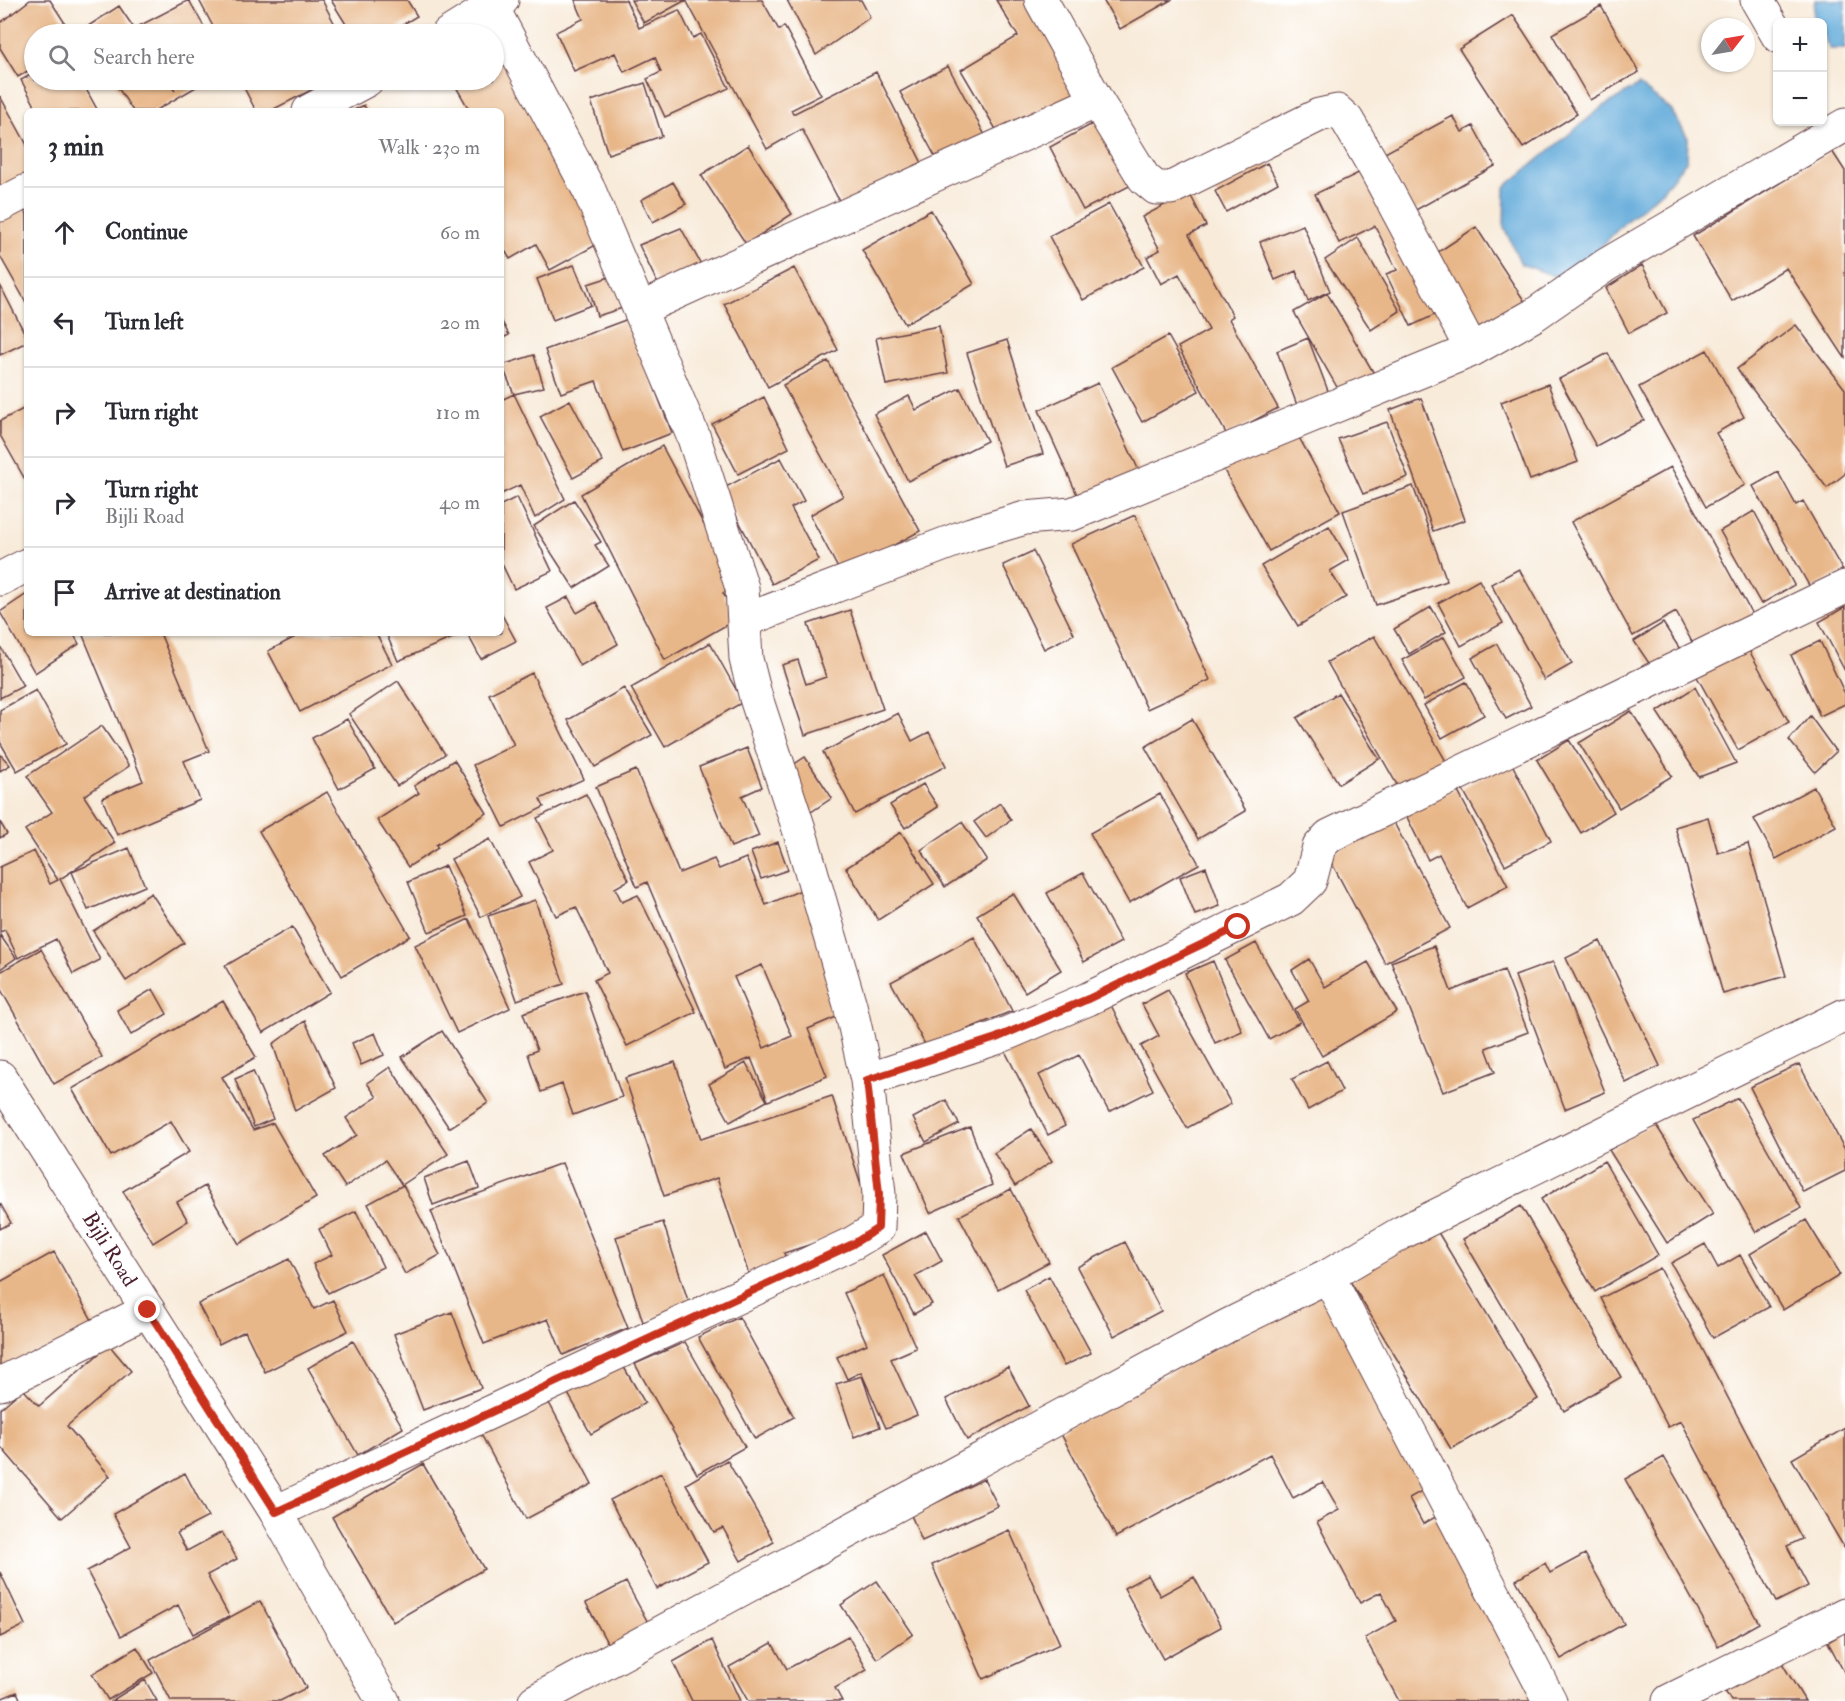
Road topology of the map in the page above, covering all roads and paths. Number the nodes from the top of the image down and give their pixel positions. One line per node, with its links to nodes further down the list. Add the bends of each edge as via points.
1 (1041, 0): 7 (street)
2 (1757, 0): 5 (street)
3 (497, 3): 4 (street); 12 (street, via 589,190)
4 (464, 24)
5 (1773, 27)
6 (349, 90): 8 (street)
7 (1096, 101): 12 (street); 13 (street, via 1144,178 1156,188 1171,188 1319,115 1337,111 1347,120 1376,170)
8 (315, 108)
9 (1836, 133): 13 (street, via 1606,265 1534,315)
10 (24, 192): 11 (street)
11 (0, 205)
12 (640, 309): 17 (street, via 694,438 723,522 742,588)
13 (1472, 350): 17 (street, via 1072,514 1025,518 971,534)
14 (24, 567): 15 (street)
15 (0, 579)
16 (1845, 588): 20 (street, via 1336,832 1319,847 1310,881 1291,899 1238,927 996,1038)
17 (746, 620): 20 (street, via 746,659 756,698 809,862)
18 (1845, 1015): 21 (street, via 1401,1233)
19 (0, 1077): 22 (street, Bijli Road)
20 (867, 1080): 24 (street, via 879,1194 878,1228 853,1244)
21 (1328, 1276): 27 (street, via 1227,1326); 28 (street)
22 (148, 1310): 23 (street); 24 (street, Bijli Road)
23 (0, 1384)
24 (276, 1512): 26 (street, Bijli Road)
25 (1845, 1614): 29 (street)
26 (383, 1701)
27 (535, 1701)
28 (1550, 1701)
29 (1669, 1701)

